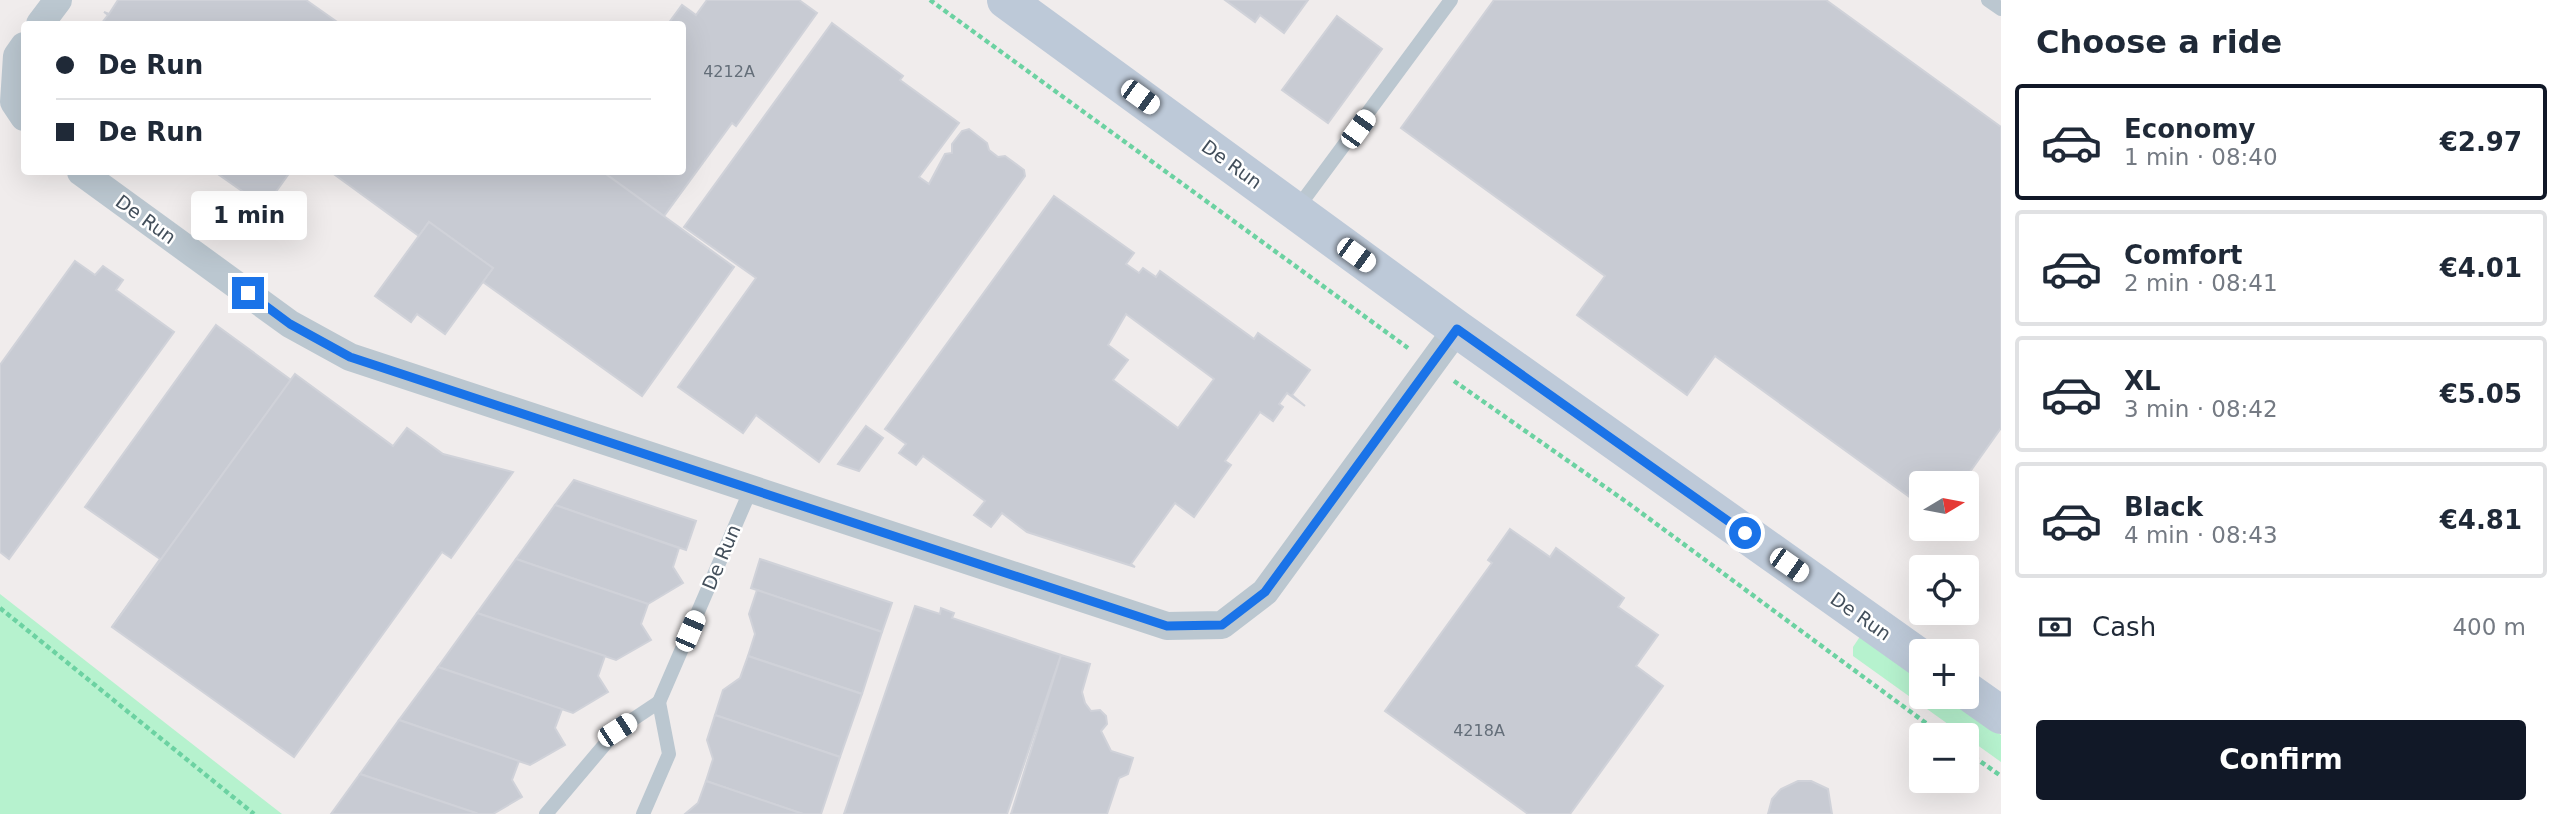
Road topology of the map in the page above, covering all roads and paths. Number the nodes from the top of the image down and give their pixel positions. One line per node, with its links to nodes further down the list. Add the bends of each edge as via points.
1 (58, 0): 6 (street)
2 (1006, 0): 10 (street, De Run)
3 (1451, 0): 10 (lane)
4 (1989, 0): 5 (lane)
5 (2001, 9)
6 (42, 21)
7 (21, 50): 8 (street, via 14,102)
8 (21, 112)
9 (85, 175): 12 (street, De Run, via 290,324 350,357)
10 (1296, 211): 11 (street, De Run)
11 (1457, 329): 12 (street, De Run, via 1265,592 1222,625 1167,626); 14 (street, De Run)
12 (751, 489): 16 (lane, De Run)
13 (0, 608): 20 (path)
14 (1909, 650)
15 (1979, 699): 17 (street)
16 (659, 702): 21 (lane, via 617,730); 22 (lane, via 669,754)
17 (2001, 715)
18 (1979, 760): 19 (path)
19 (2001, 776)
20 (254, 814)
21 (546, 814)
22 (643, 814)

